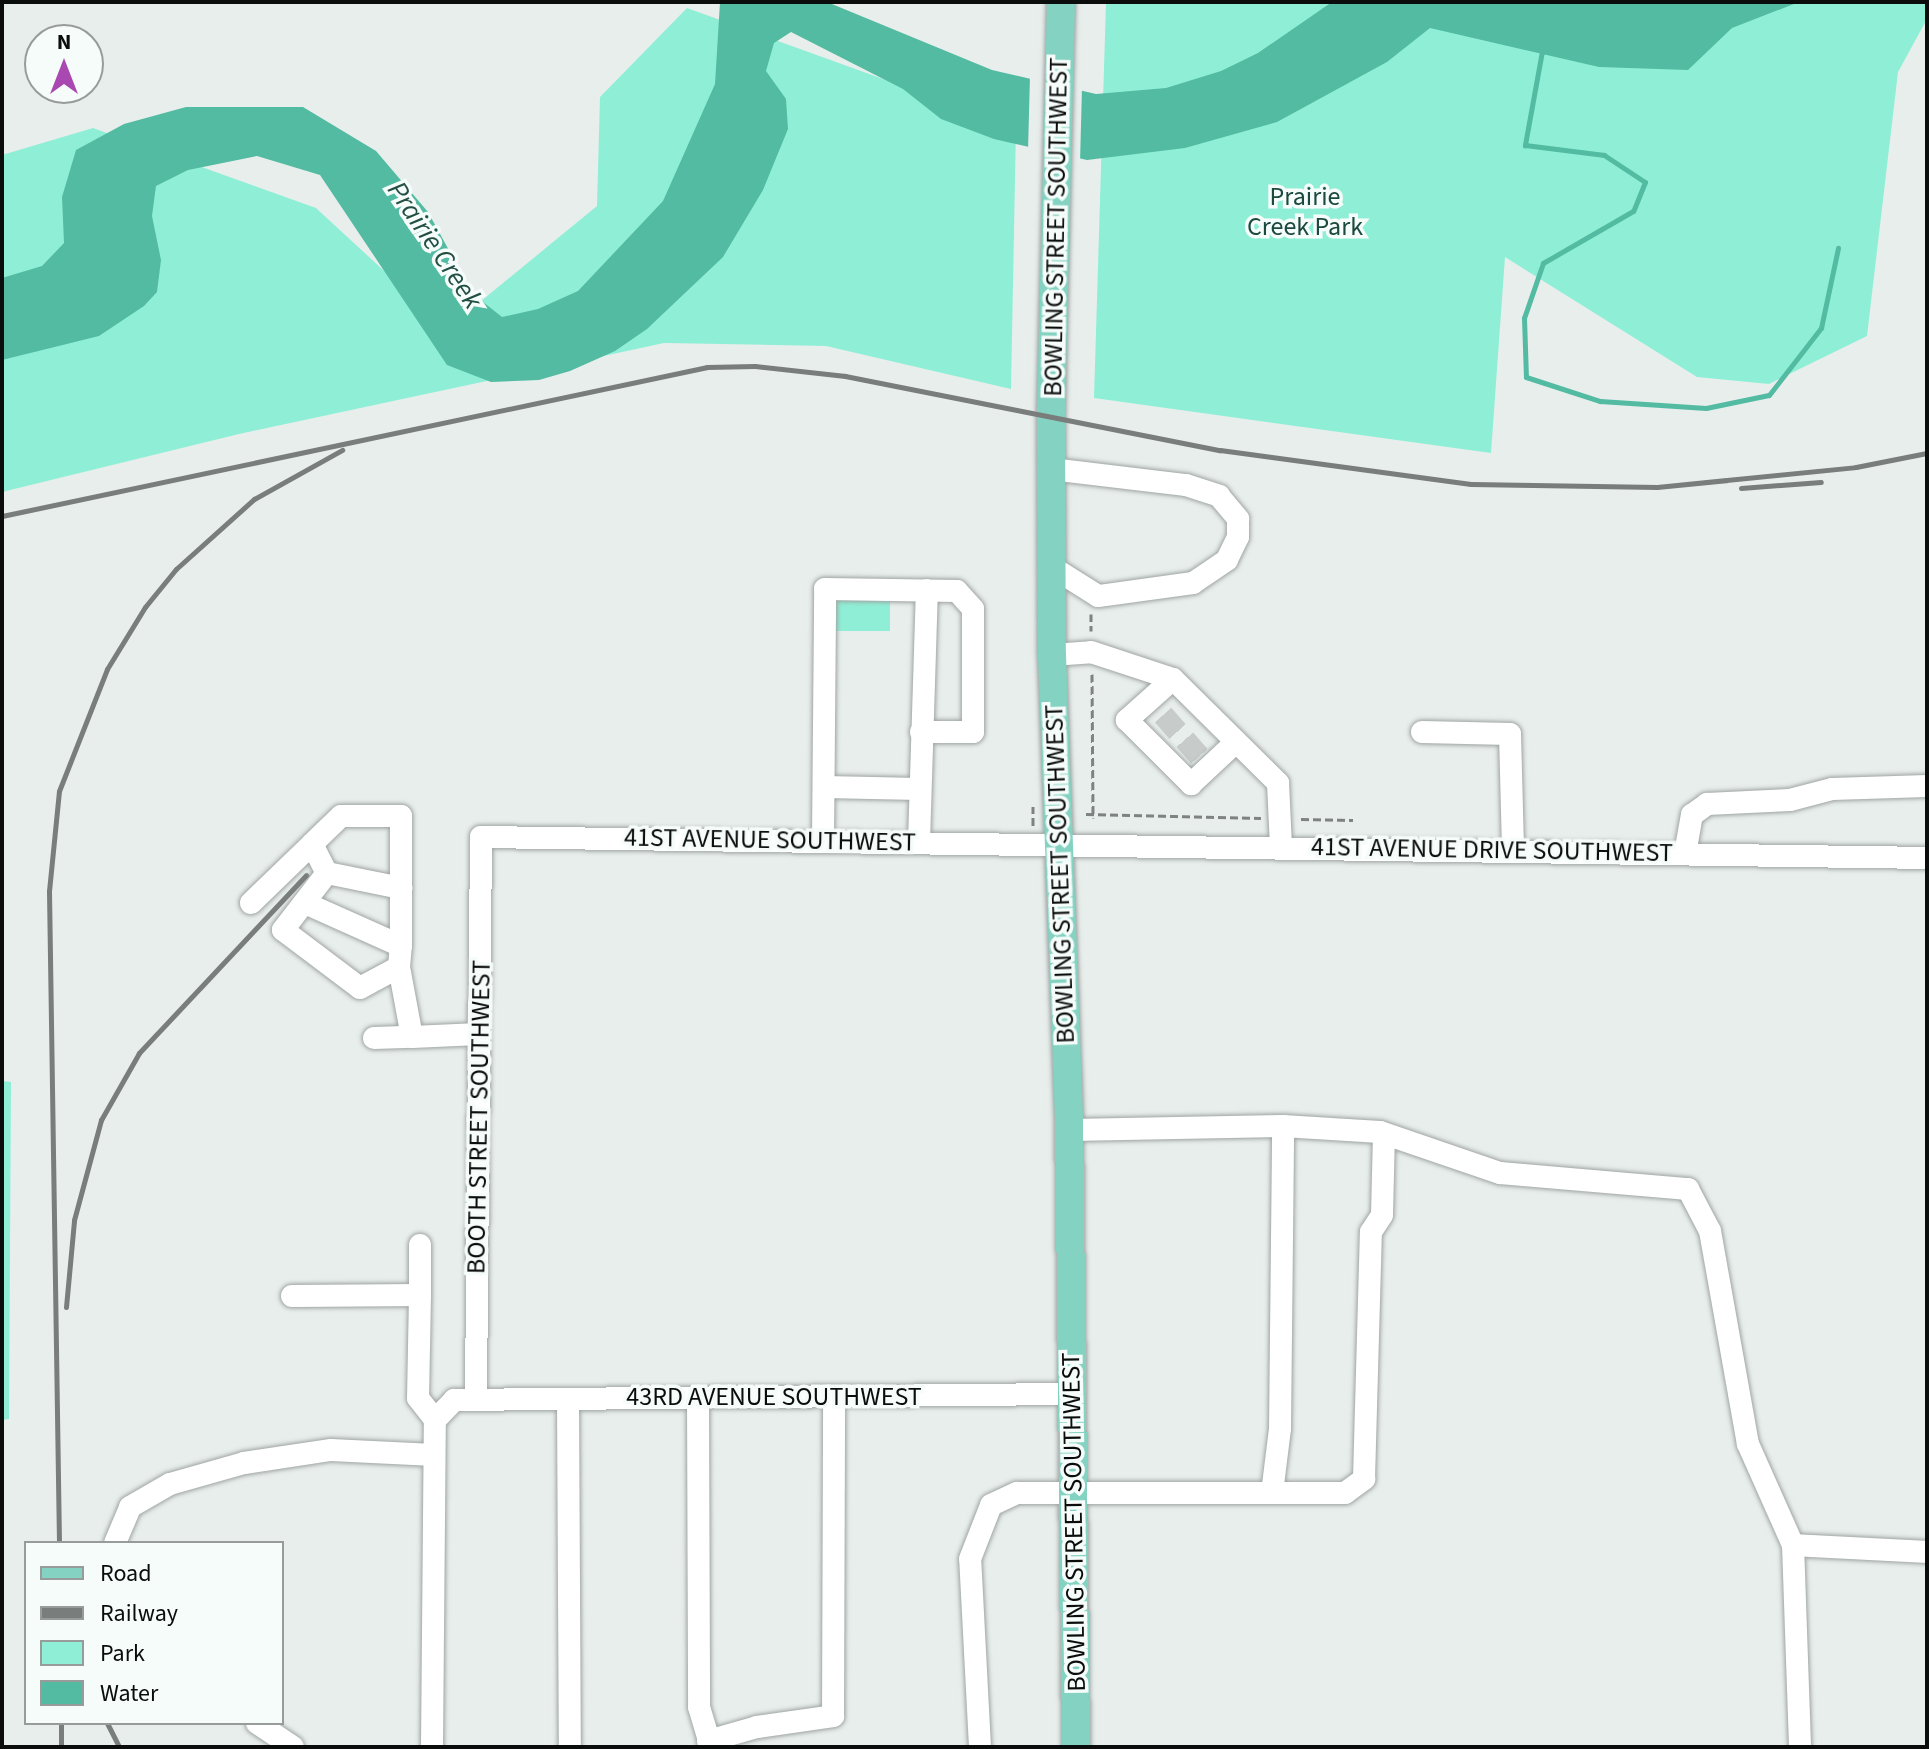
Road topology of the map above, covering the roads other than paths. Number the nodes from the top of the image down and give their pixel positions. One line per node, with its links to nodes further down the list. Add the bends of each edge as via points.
1 (1061, 2): 2 (main road, BOWLING STREET SOUTHWEST)
2 (1051, 469): 3 (main road, BOWLING STREET SOUTHWEST); 3 (street, via 1186,485 1219,496 1238,519 1238,537 1227,560 1193,583 1098,596)
3 (1052, 567): 5 (main road, BOWLING STREET SOUTHWEST)
4 (927, 590): 7 (street); 7 (street, via 957,591 973,609 973,732); 11 (street, via 825,589)
5 (1052, 655): 6 (street, via 1091,652); 17 (main road, BOWLING STREET SOUTHWEST)
6 (1173, 679): 9 (street); 9 (street, via 1156,708 1127,720 1191,784 1204,762)
7 (921, 732): 12 (street)
8 (1422, 732): 19 (street, via 1510,734)
9 (1235, 743): 18 (street, via 1278,783)
10 (1927, 786): 20 (street, via 1832,789 1790,800 1707,804 1692,815)
11 (824, 787): 12 (street); 14 (street)
12 (920, 789): 15 (street)
13 (481, 837): 14 (street, 41ST AVENUE SOUTHWEST); 27 (street, BOOTH STREET SOUTHWEST)
14 (823, 840): 15 (street, 41ST AVENUE SOUTHWEST)
15 (919, 842): 17 (street, 41ST AVENUE SOUTHWEST)
16 (312, 844): 22 (street); 23 (street, via 341,816 401,816); 24 (street)
17 (1058, 844): 18 (street, 41ST AVENUE DRIVE SOUTHWEST); 31 (main road, BOWLING STREET SOUTHWEST)
18 (1281, 846): 19 (street, 41ST AVENUE DRIVE SOUTHWEST)
19 (1513, 850): 20 (street, 41ST AVENUE DRIVE SOUTHWEST)
20 (1685, 854): 21 (street, 41ST AVENUE DRIVE SOUTHWEST)
21 (1927, 858)
22 (327, 873): 23 (street); 25 (street)
23 (401, 888): 26 (street)
24 (251, 903)
25 (305, 903): 26 (street); 26 (street, via 283,930 360,988)
26 (400, 957): 28 (street)
27 (479, 1034): 28 (street); 37 (street, BOOTH STREET SOUTHWEST)
28 (412, 1037): 29 (street)
29 (374, 1038)
30 (1283, 1126): 31 (street); 32 (street); 44 (street, via 1280,1429)
31 (1069, 1130): 36 (main road, BOWLING STREET SOUTHWEST)
32 (1384, 1134): 44 (street, via 1382,1215 1371,1232 1364,1479 1345,1493); 46 (street, via 1500,1173 1688,1189 1710,1231 1748,1444)
33 (420, 1245): 34 (street)
34 (420, 1295): 35 (street); 41 (street, via 418,1398)
35 (292, 1296)
36 (1073, 1394): 38 (street, 43RD AVENUE SOUTHWEST); 43 (main road, BOWLING STREET SOUTHWEST)
37 (476, 1397): 40 (street, 43RD AVENUE SOUTHWEST); 41 (street, via 454,1400)
38 (834, 1397): 39 (street, 43RD AVENUE SOUTHWEST); 49 (street, via 833,1716 757,1727)
39 (698, 1398): 40 (street, 43RD AVENUE SOUTHWEST); 49 (street, via 699,1707)
40 (568, 1399): 52 (street)
41 (435, 1420): 42 (street)
42 (434, 1455): 45 (street, via 331,1450 244,1463 170,1484 130,1507); 51 (street)
43 (1074, 1493): 44 (street); 53 (street, via 1017,1493 991,1505 976,1535 970,1559); 54 (main road, BOWLING STREET SOUTHWEST)
44 (1272, 1493)
45 (116, 1541)
46 (1793, 1545): 47 (street); 55 (street)
47 (1927, 1552)
48 (260, 1725): 50 (street)
49 (710, 1744)
50 (293, 1747)
51 (432, 1747)
52 (570, 1747)
53 (980, 1747)
54 (1076, 1747)
55 (1800, 1747)

